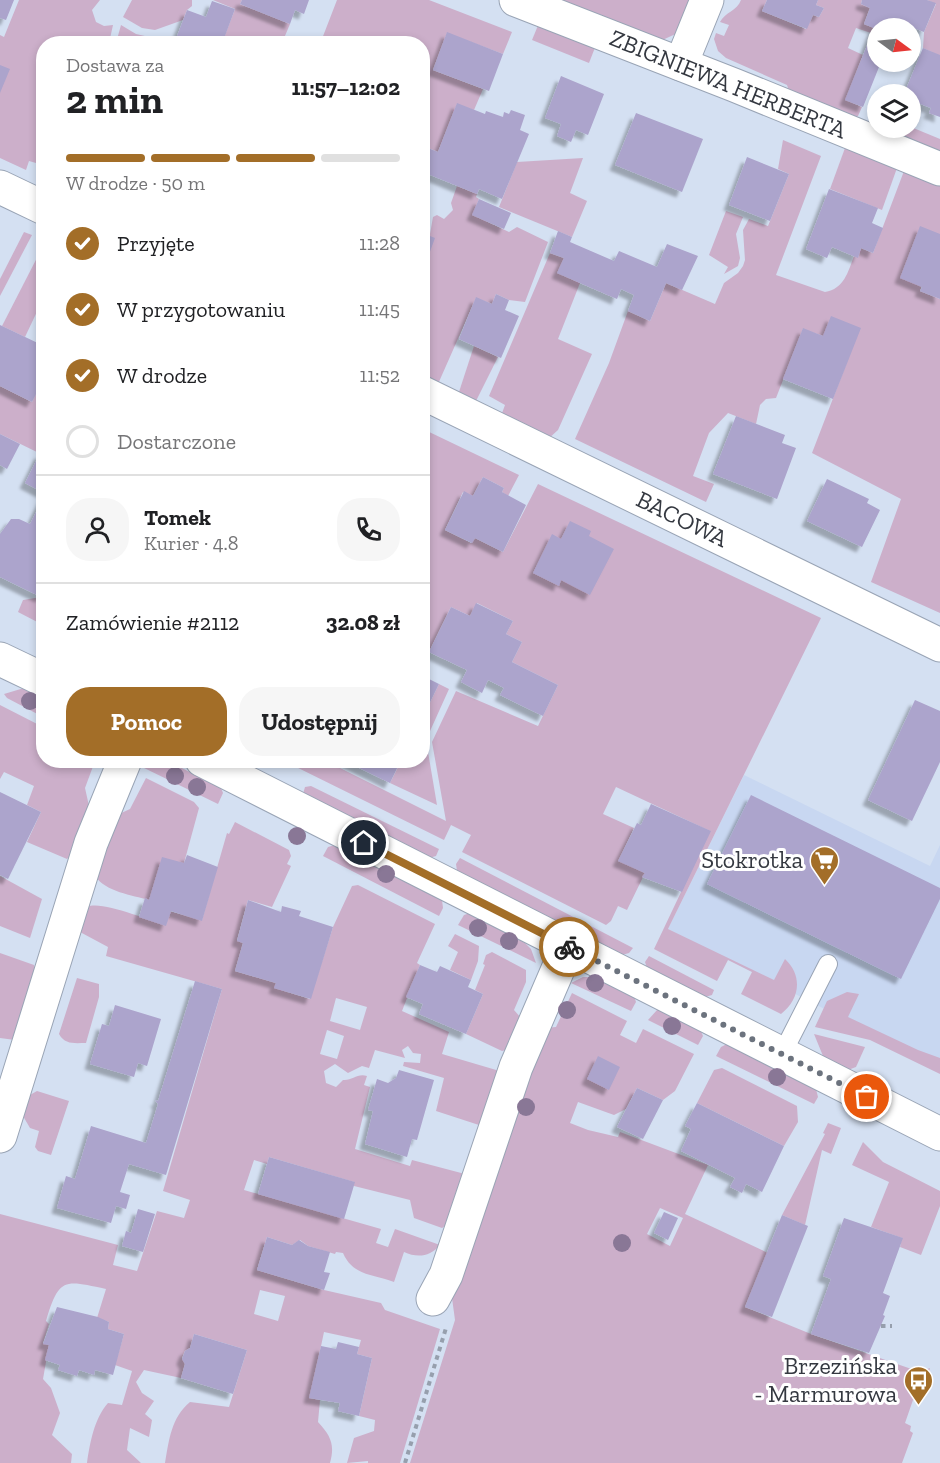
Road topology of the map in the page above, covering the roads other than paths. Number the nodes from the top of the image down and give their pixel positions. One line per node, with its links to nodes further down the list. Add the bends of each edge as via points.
1 (516, 0): 3 (street, ZBIGNIEWA HERBERTA)
2 (707, 0): 3 (street)
3 (681, 64): 4 (street, ZBIGNIEWA HERBERTA)
4 (940, 169)
5 (0, 187): 6 (street)
6 (36, 204)
7 (430, 396): 8 (street, BACOWA)
8 (940, 645)
9 (0, 658): 10 (street)
10 (36, 677)
11 (122, 768): 17 (street, via 91,843)
12 (218, 768): 13 (street)
13 (568, 946): 15 (street); 18 (street, via 516,1067 446,1275)
14 (828, 964): 15 (lane)
15 (782, 1054): 16 (street)
16 (940, 1134)
17 (0, 1136)
18 (433, 1299)

